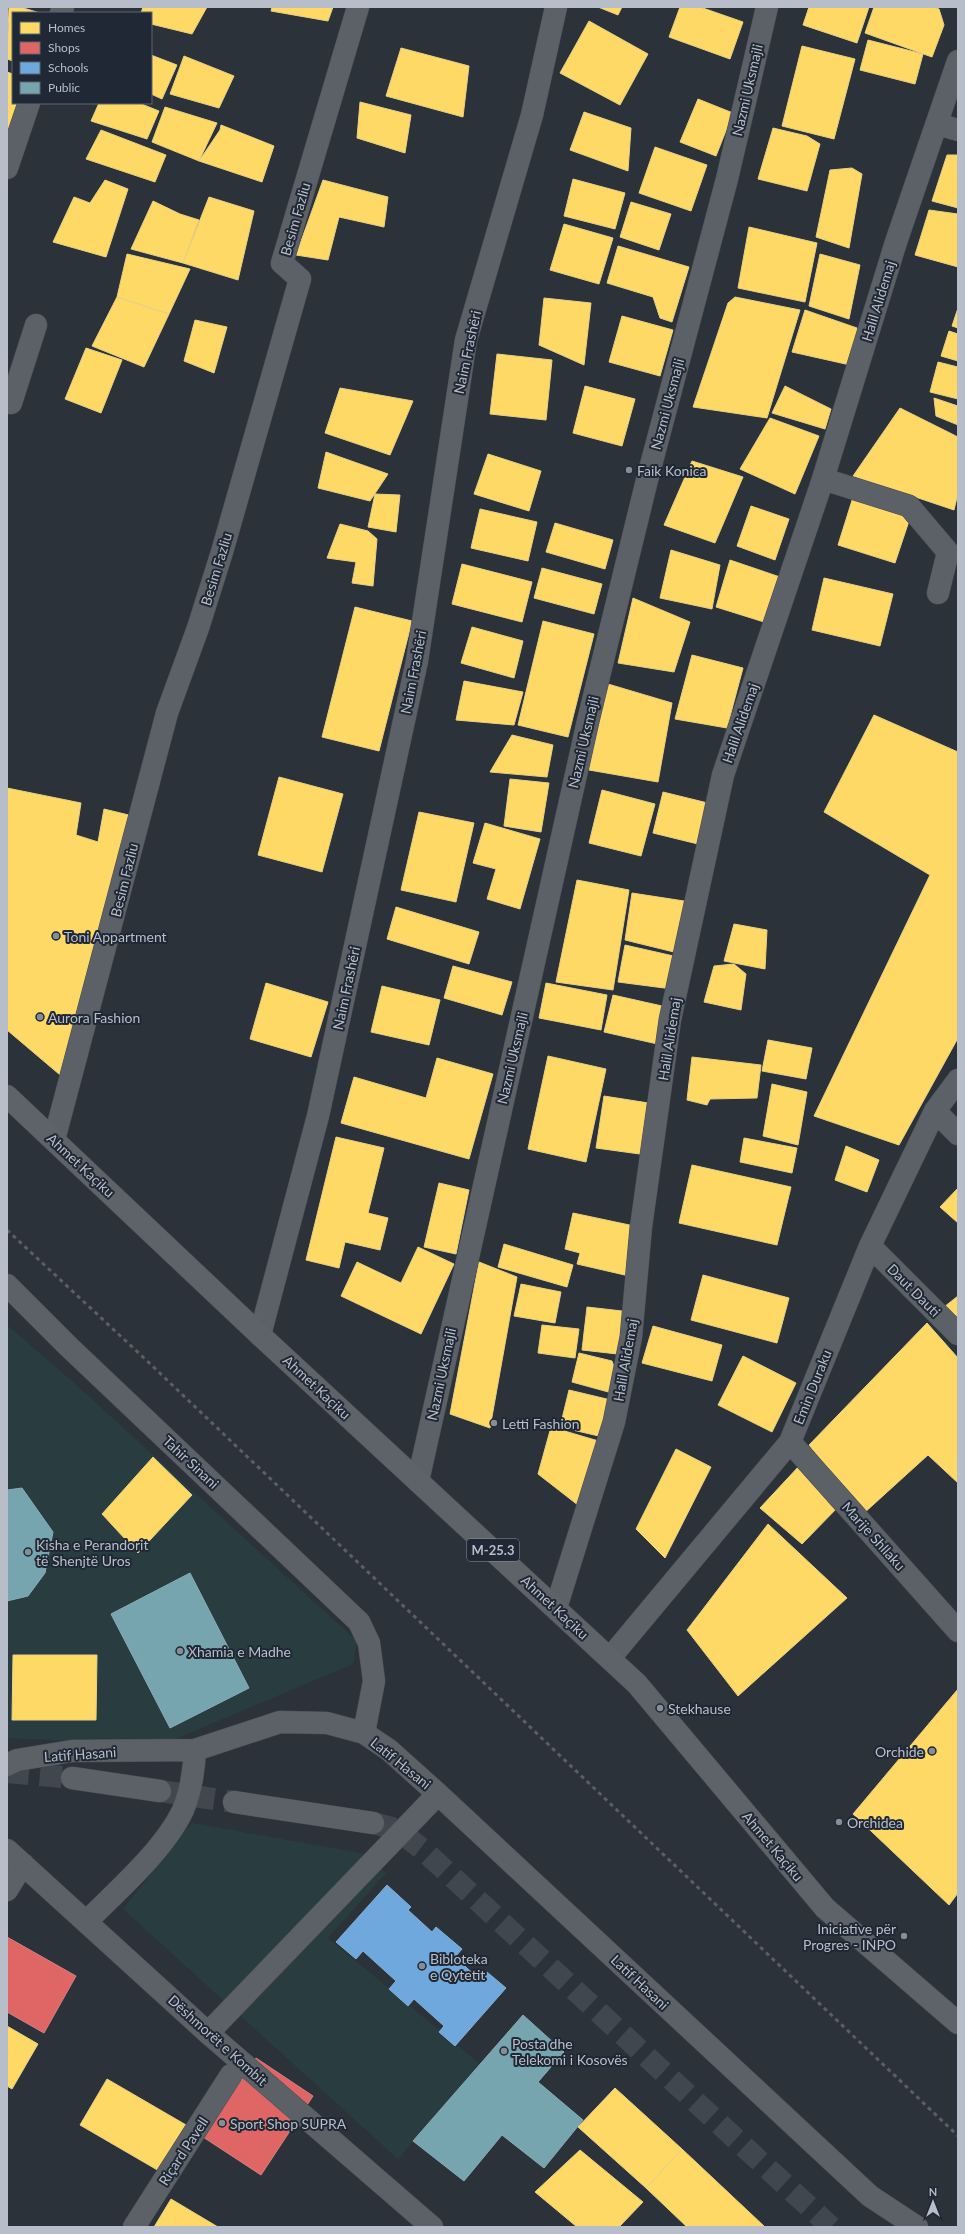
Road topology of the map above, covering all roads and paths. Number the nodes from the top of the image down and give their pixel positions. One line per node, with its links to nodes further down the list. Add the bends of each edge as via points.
1 (358, 7): 17 (street, Besim Fazliu, via 282,263 300,279 222,552 167,713)
2 (556, 7): 21 (street, Naim Frashëri, via 532,114 466,340 417,661 318,1116)
3 (767, 7): 23 (street, Nazmi Uksmajli, via 727,179 647,480 588,721)
4 (958, 61): 6 (street, Halil Alidemaj)
5 (29, 104): 8 (street)
6 (937, 124): 7 (street); 11 (street, Halil Alidemaj, via 896,242)
7 (958, 130)
8 (7, 168)
9 (36, 325): 10 (street)
10 (8, 407)
11 (822, 479): 12 (street, via 909,506 948,552); 24 (street, Halil Alidemaj, via 723,775 670,1020 641,1227 630,1344 614,1422)
12 (938, 593)
13 (958, 1080): 15 (street, Emin Duraku)
14 (7, 1096): 17 (main road, Ahmet Kaçiku / M-25.3)
15 (935, 1111): 16 (street); 18 (street, Emin Duraku)
16 (958, 1134)
17 (54, 1140): 21 (main road, Ahmet Kaçiku / M-25.3)
18 (870, 1246): 20 (street, Daut Dauti); 22 (street, Emin Duraku)
19 (7, 1285): 26 (street, Tahir Sinani, via 359,1622)
20 (958, 1334)
21 (260, 1335): 23 (main road, Ahmet Kaçiku / M-25.3)
22 (790, 1442): 25 (street, Marije Shllaku); 27 (street, Emin Duraku)
23 (418, 1481): 24 (main road, Ahmet Kaçiku / M-25.3)
24 (556, 1608): 27 (main road, Ahmet Kaçiku / M-25.3)
25 (958, 1631)
26 (369, 1643): 28 (street, Latif Hasani, via 374,1681)
27 (610, 1658): 39 (main road, Ahmet Kaçiku / M-25.3, via 637,1684 825,1908)
28 (364, 1733): 29 (street, Latif Hasani, via 327,1723 280,1722); 33 (street, Latif Hasani, via 390,1750)
29 (195, 1750): 30 (street, Latif Hasani, via 72,1751 17,1760); 38 (street, via 194,1772 182,1810 156,1851)
30 (7, 1765)
31 (72, 1778): 32 (street, Latif Hasani)
32 (160, 1791)
33 (438, 1794): 40 (street); 44 (street, Latif Hasani, via 870,2196)
34 (234, 1802): 35 (street)
35 (374, 1824)
36 (15, 1857): 37 (street); 38 (street, Dëshmorët e Kombit)
37 (7, 1890)
38 (86, 1922): 40 (street, Dëshmorët e Kombit)
39 (958, 2023)
40 (208, 2033): 43 (street, Dëshmorët e Kombit)
41 (231, 2075): 42 (street, Riçard Pavell)
42 (134, 2227)
43 (432, 2227)
44 (917, 2227)

